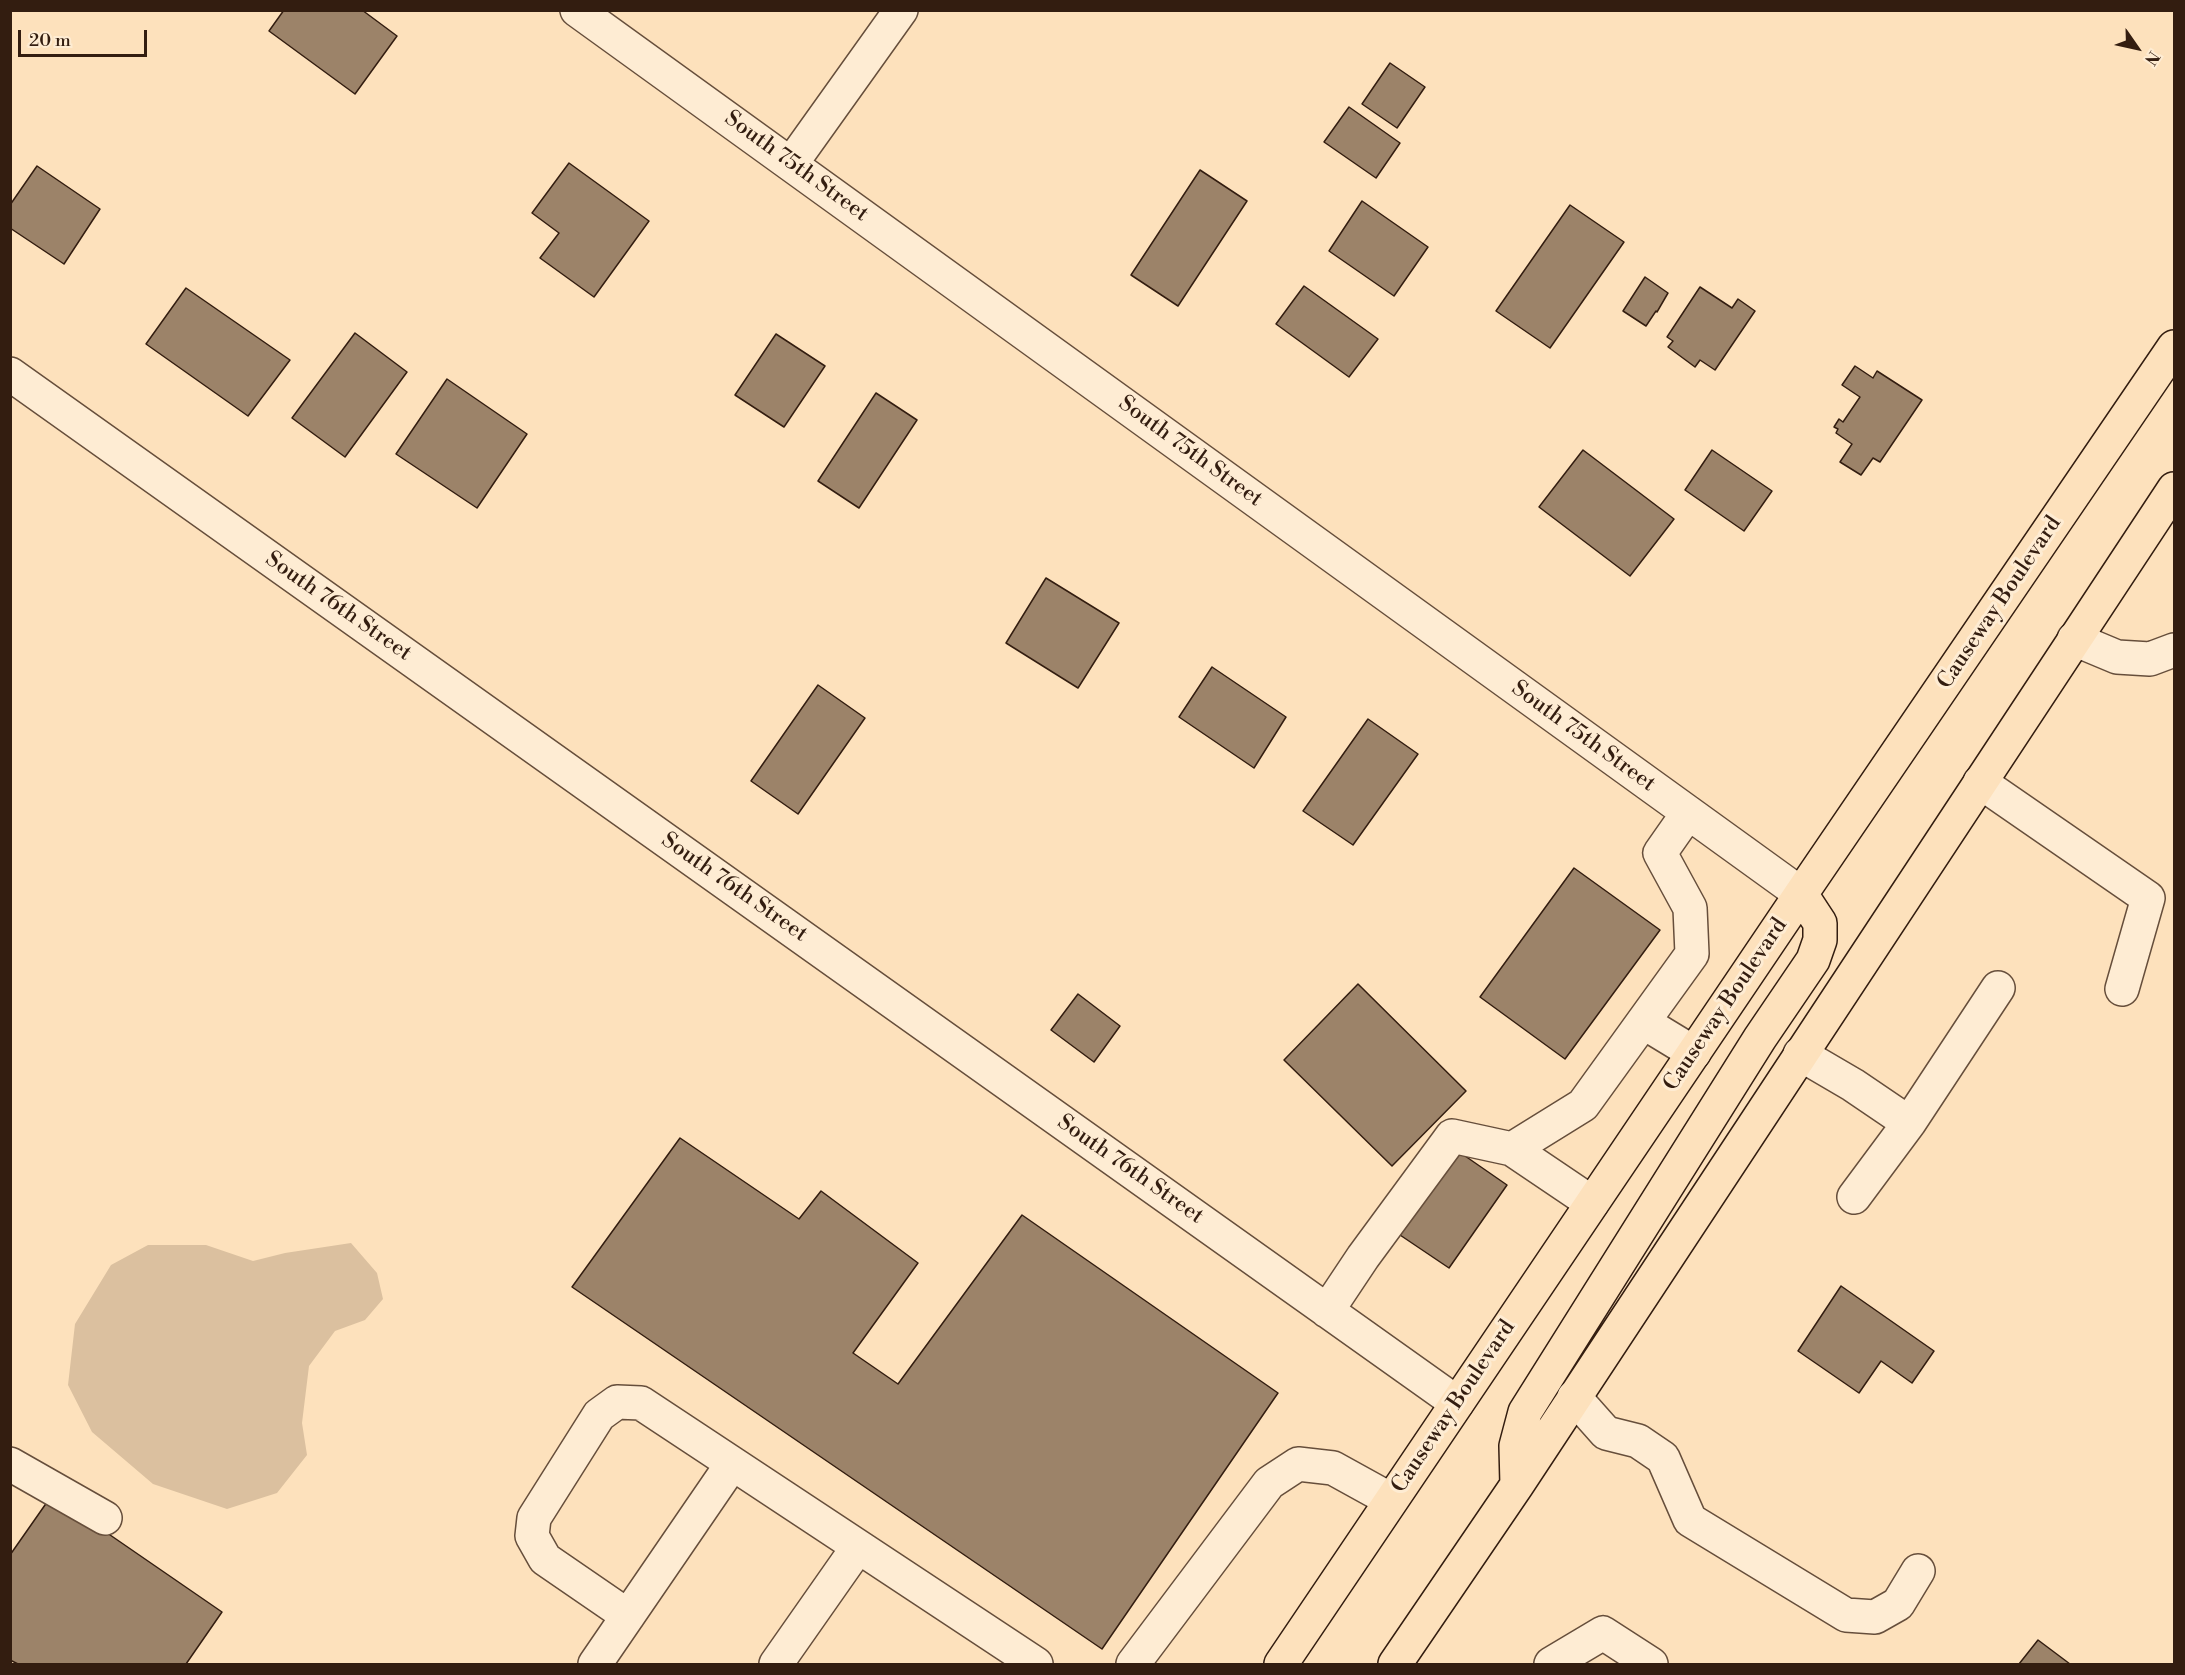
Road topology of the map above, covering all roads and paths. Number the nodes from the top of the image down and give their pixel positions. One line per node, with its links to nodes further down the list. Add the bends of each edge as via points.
1 (577, 10): 3 (street, South 75th Street)
2 (901, 10): 3 (street)
3 (791, 164): 10 (street, South 75th Street)
4 (2175, 347): 11 (main road, Causeway Boulevard)
5 (10, 374): 21 (street, South 76th Street)
6 (2175, 489): 7 (main road)
7 (2074, 639): 8 (street, via 2117,657 2150,659); 9 (main road)
8 (2175, 650)
9 (1980, 782): 13 (street, via 2148,898); 16 (main road)
10 (1688, 813): 11 (street, South 75th Street); 14 (street, via 1660,854 1690,908 1692,954)
11 (1801, 894): 15 (main road, Causeway Boulevard); 26 (main road, via 1820,923 1820,940 1813,960 1526,1412 1516,1446)
12 (1998, 988): 17 (street)
13 (2122, 989)
14 (1643, 1022): 15 (street); 18 (street, via 1583,1105)
15 (1694, 1053): 20 (main road, Causeway Boulevard)
16 (1800, 1054): 17 (street); 22 (main road)
17 (1909, 1123): 19 (street)
18 (1512, 1149): 20 (street); 21 (street, via 1452,1136)
19 (1854, 1197)
20 (1592, 1203): 23 (main road, Causeway Boulevard)
21 (1328, 1311): 23 (street, South 76th Street)
22 (1574, 1397): 26 (main road); 30 (street, via 1606,1433 1638,1441 1663,1458 1690,1520 1846,1615 1875,1617 1898,1604)
23 (1457, 1403): 27 (main road, Causeway Boulevard)
24 (10, 1464): 28 (street)
25 (732, 1464): 29 (street); 31 (street); 31 (street, via 641,1403 617,1402 599,1415 534,1518 532,1536 545,1559)
26 (1517, 1485): 37 (main road)
27 (1391, 1500): 35 (street, via 1334,1468 1298,1464 1269,1483); 36 (main road, Causeway Boulevard)
28 (105, 1518)
29 (858, 1547): 33 (street); 34 (street)
30 (1918, 1571)
31 (628, 1616): 32 (street)
32 (595, 1665)
33 (776, 1665)
34 (1036, 1665)
35 (1133, 1665)
36 (1281, 1665)
37 (1395, 1665)
38 (1551, 1665): 39 (street, via 1603,1633)
39 (1651, 1665)

